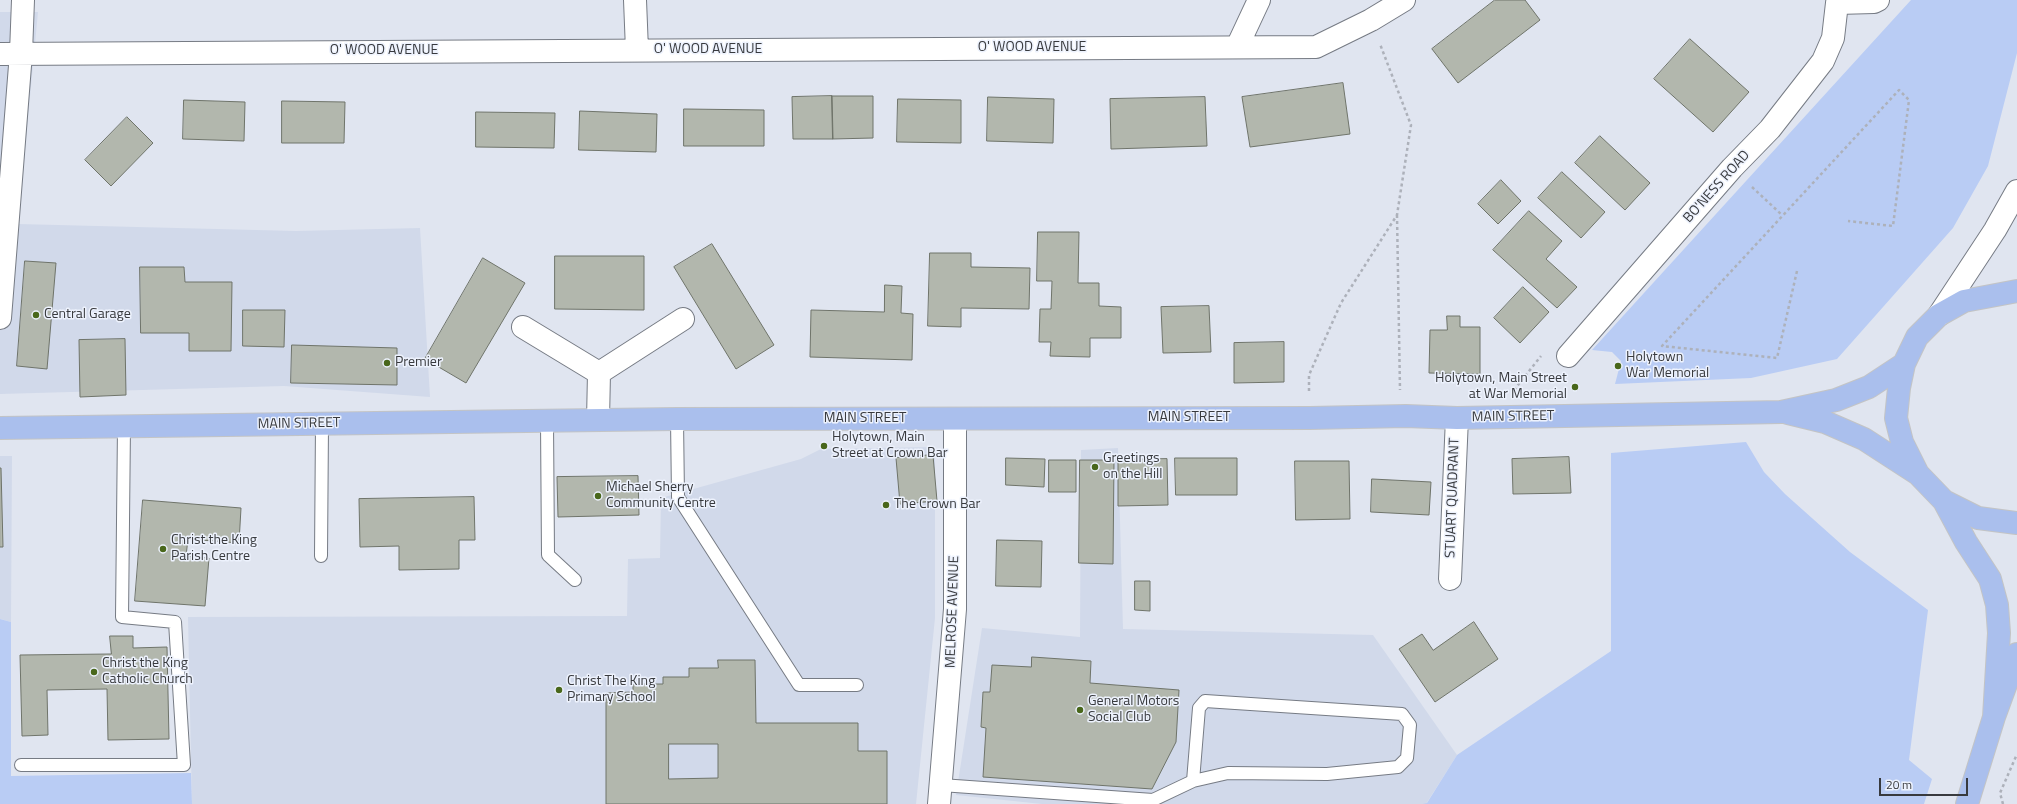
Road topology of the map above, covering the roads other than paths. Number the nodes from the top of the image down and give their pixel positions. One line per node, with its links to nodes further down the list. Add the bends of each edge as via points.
1 (23, 0): 9 (street)
2 (635, 0): 8 (street)
3 (1259, 0): 7 (street)
4 (1404, 0): 7 (street, O' WOOD AVENUE, via 1371,20 1316,47)
5 (1878, 0): 6 (street, BO'NESS ROAD)
6 (1835, 2): 16 (street, BO'NESS ROAD, via 1833,38 1822,61 1770,130 1732,168)
7 (1237, 47): 8 (street, O' WOOD AVENUE)
8 (638, 50): 9 (street, O' WOOD AVENUE)
9 (10, 53): 13 (street)
10 (2017, 191): 12 (street, via 1995,230)
11 (2017, 291): 12 (main road, via 1964,301)
12 (1939, 315): 17 (main road, via 1917,337)
13 (0, 318)
14 (683, 319): 18 (street)
15 (523, 327): 18 (street)
16 (1568, 356)
17 (1904, 364): 19 (main road, MAIN STREET, via 1869,387 1836,400); 28 (main road, via 1898,388 1896,418 1902,442)
18 (599, 373): 23 (street)
19 (1781, 412): 20 (main road, MAIN STREET); 28 (main road, MAIN STREET, via 1825,422 1864,439)
20 (1457, 418): 22 (main road, MAIN STREET, via 1406,416); 32 (street, STUART QUADRANT)
21 (677, 419): 22 (main road, MAIN STREET); 23 (main road, MAIN STREET); 35 (lane, via 678,497 799,685)
22 (956, 419): 39 (street, MELROSE AVENUE, via 955,609)
23 (598, 420): 24 (main road, MAIN STREET)
24 (547, 422): 25 (main road, MAIN STREET); 33 (lane, via 548,555)
25 (322, 424): 26 (main road, MAIN STREET); 31 (lane)
26 (124, 426): 27 (main road, MAIN STREET); 37 (lane, via 122,617 175,622 184,765)
27 (0, 428)
28 (1918, 474): 29 (main road)
29 (1944, 501): 30 (main road, via 1978,518); 36 (main road, via 1990,579 1997,605 1999,633)
30 (2017, 523)
31 (321, 556)
32 (1450, 579)
33 (575, 580)
34 (2017, 654): 36 (main road)
35 (857, 685)
36 (1994, 717): 40 (main road)
37 (21, 765)
38 (1193, 781): 38 (lane, via 1199,708 1205,701 1402,714 1410,725 1407,758 1398,767 1328,774 1228,773); 39 (lane, via 1153,800)
39 (940, 795)
40 (1967, 804)

